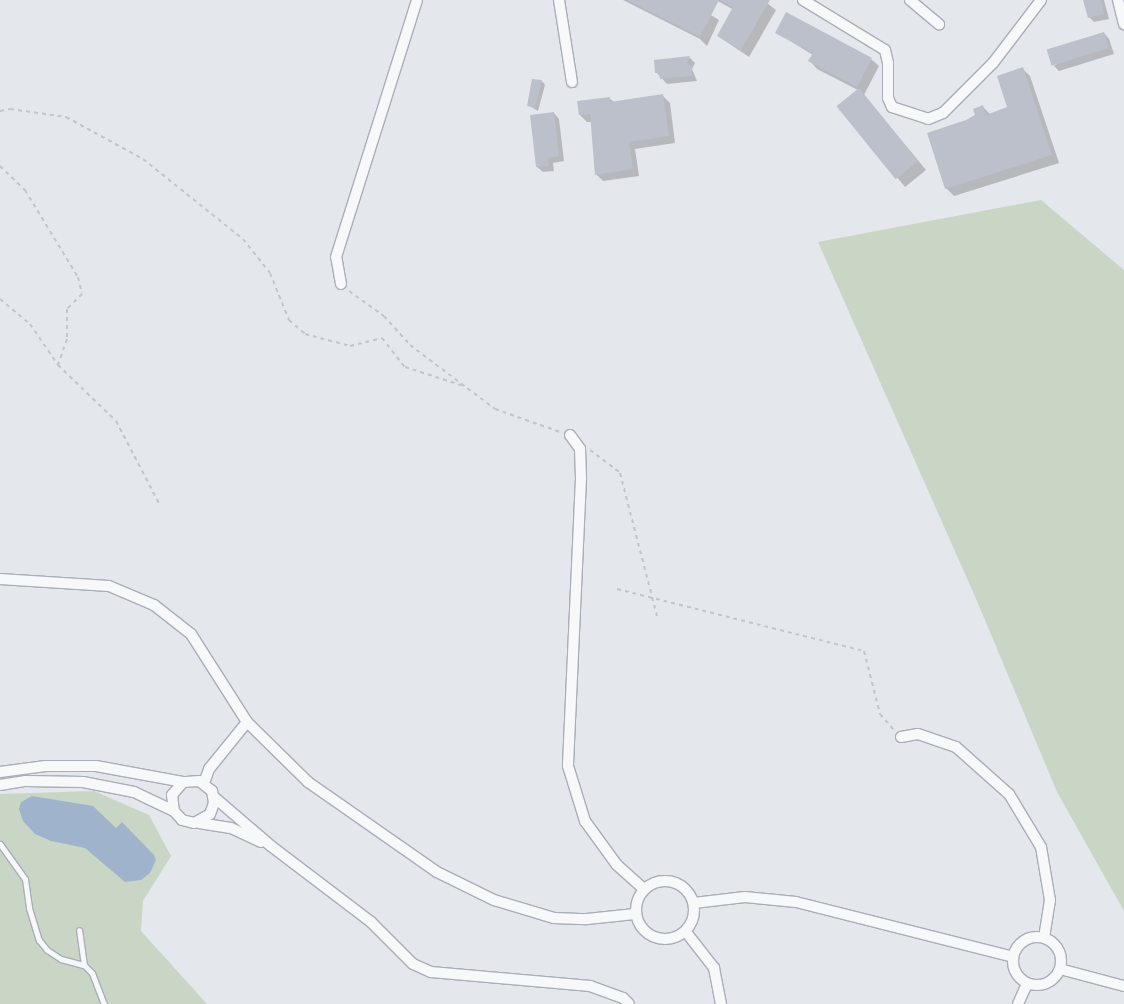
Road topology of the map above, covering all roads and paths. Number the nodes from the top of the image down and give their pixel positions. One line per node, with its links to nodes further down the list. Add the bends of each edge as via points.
1 (417, 0): 12 (street, via 336,257)
2 (559, 0): 9 (street)
3 (803, 0): 5 (street, via 885,50 888,98 892,107 928,119 943,113 993,63)
4 (910, 0): 7 (street)
5 (1041, 0)
6 (1118, 0): 8 (street)
7 (939, 24)
8 (1124, 24)
9 (572, 82)
10 (0, 111): 15 (path, via 10,109 66,117 143,159 243,240 270,274 289,320 305,334 350,346 382,338 405,367)
11 (0, 166): 14 (path, via 26,190 78,276 82,294 67,309 67,339)
12 (342, 284): 15 (path, via 384,316 410,345)
13 (0, 299): 14 (path, via 30,324)
14 (58, 365): 18 (path, via 116,420)
15 (464, 386): 16 (path, via 495,409)
16 (570, 435): 17 (street)
17 (580, 448): 21 (path, via 590,450 620,473); 34 (street, via 568,766 585,821 617,865)
18 (160, 505)
19 (0, 579): 23 (street, via 109,586 154,605 191,634)
20 (617, 589): 21 (path)
21 (652, 598): 22 (path); 24 (path, via 864,651 880,714)
22 (657, 616)
23 (247, 722): 27 (street, via 209,770); 36 (street, via 308,782 437,872 486,896 554,918 587,919)
24 (901, 737): 39 (street, via 918,734 956,747 1009,794 1041,847 1050,900)
25 (0, 772): 26 (street, via 46,766 96,766)
26 (183, 782): 27 (street); 30 (street, via 172,795)
27 (204, 783): 29 (street)
28 (0, 785): 30 (street, via 26,781 83,782 134,792)
29 (214, 797): 31 (street, via 210,814); 33 (street)
30 (174, 811): 31 (street, via 182,820)
31 (194, 823): 33 (street, via 231,828)
32 (0, 844): 41 (lane, via 25,879 29,908 39,940 61,959)
33 (271, 846): 46 (street, via 371,922 413,964 431,972 590,986 623,998)
34 (644, 889): 35 (street, via 664,880 674,882 687,890); 36 (street, via 637,901)
35 (694, 903): 38 (street, via 693,920); 40 (street, via 746,897 796,902)
36 (635, 914): 38 (street, via 645,932 656,939 668,940)
37 (79, 930): 41 (lane)
38 (686, 932): 47 (street, via 714,968)
39 (1044, 938): 40 (street, via 1024,941); 42 (street, via 1058,950)
40 (1013, 958): 43 (street, via 1016,973)
41 (84, 965): 45 (lane, via 92,973)
42 (1060, 969): 43 (street, via 1046,984); 44 (street)
43 (1027, 984): 48 (street)
44 (1124, 986)
45 (104, 1004)
46 (629, 1004)
47 (721, 1004)
48 (1018, 1004)

